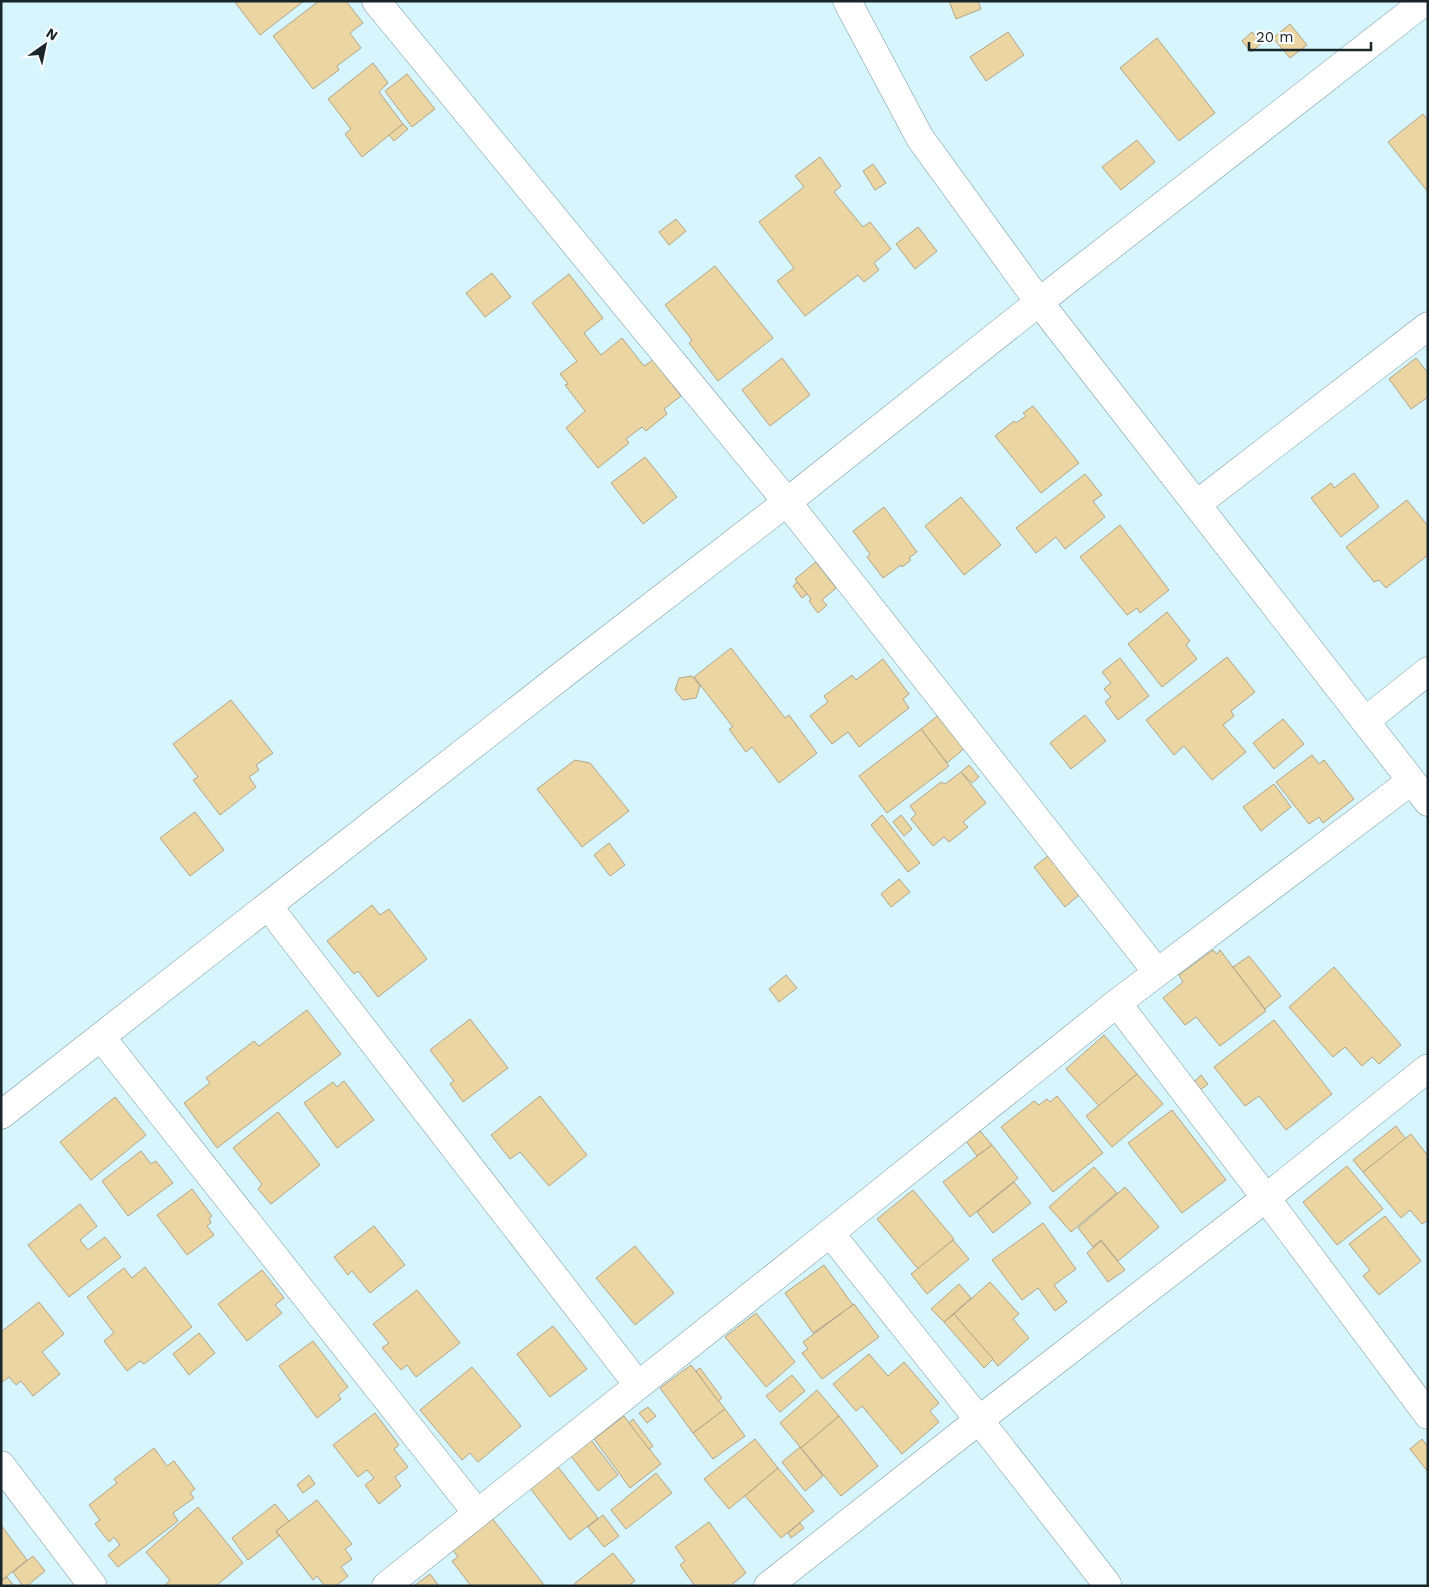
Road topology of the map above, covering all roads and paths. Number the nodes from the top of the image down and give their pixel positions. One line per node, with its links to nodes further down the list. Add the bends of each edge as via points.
1 (376, 1): 6 (street)
2 (847, 1): 4 (street, via 920,138)
3 (1425, 1): 4 (street)
4 (1039, 302): 6 (street); 7 (street)
5 (1428, 326): 7 (street)
6 (787, 502): 12 (street); 13 (street)
7 (1197, 504): 9 (street)
8 (1428, 671): 9 (street)
9 (1365, 721): 10 (street)
10 (1411, 780): 11 (street); 13 (street)
11 (1428, 802)
12 (268, 906): 15 (street); 20 (street)
13 (1158, 972): 14 (street)
14 (1116, 1003): 18 (street); 19 (street)
15 (101, 1037): 17 (street); 24 (street)
16 (1428, 1068): 18 (street)
17 (1, 1115)
18 (1266, 1198): 21 (street); 22 (street)
19 (830, 1233): 20 (street); 22 (street)
20 (638, 1385): 24 (street)
21 (1428, 1415)
22 (980, 1420): 27 (street); 28 (street)
23 (3, 1470): 25 (street)
24 (477, 1513): 26 (street)
25 (93, 1586)
26 (386, 1586)
27 (768, 1586)
28 (1106, 1586)

